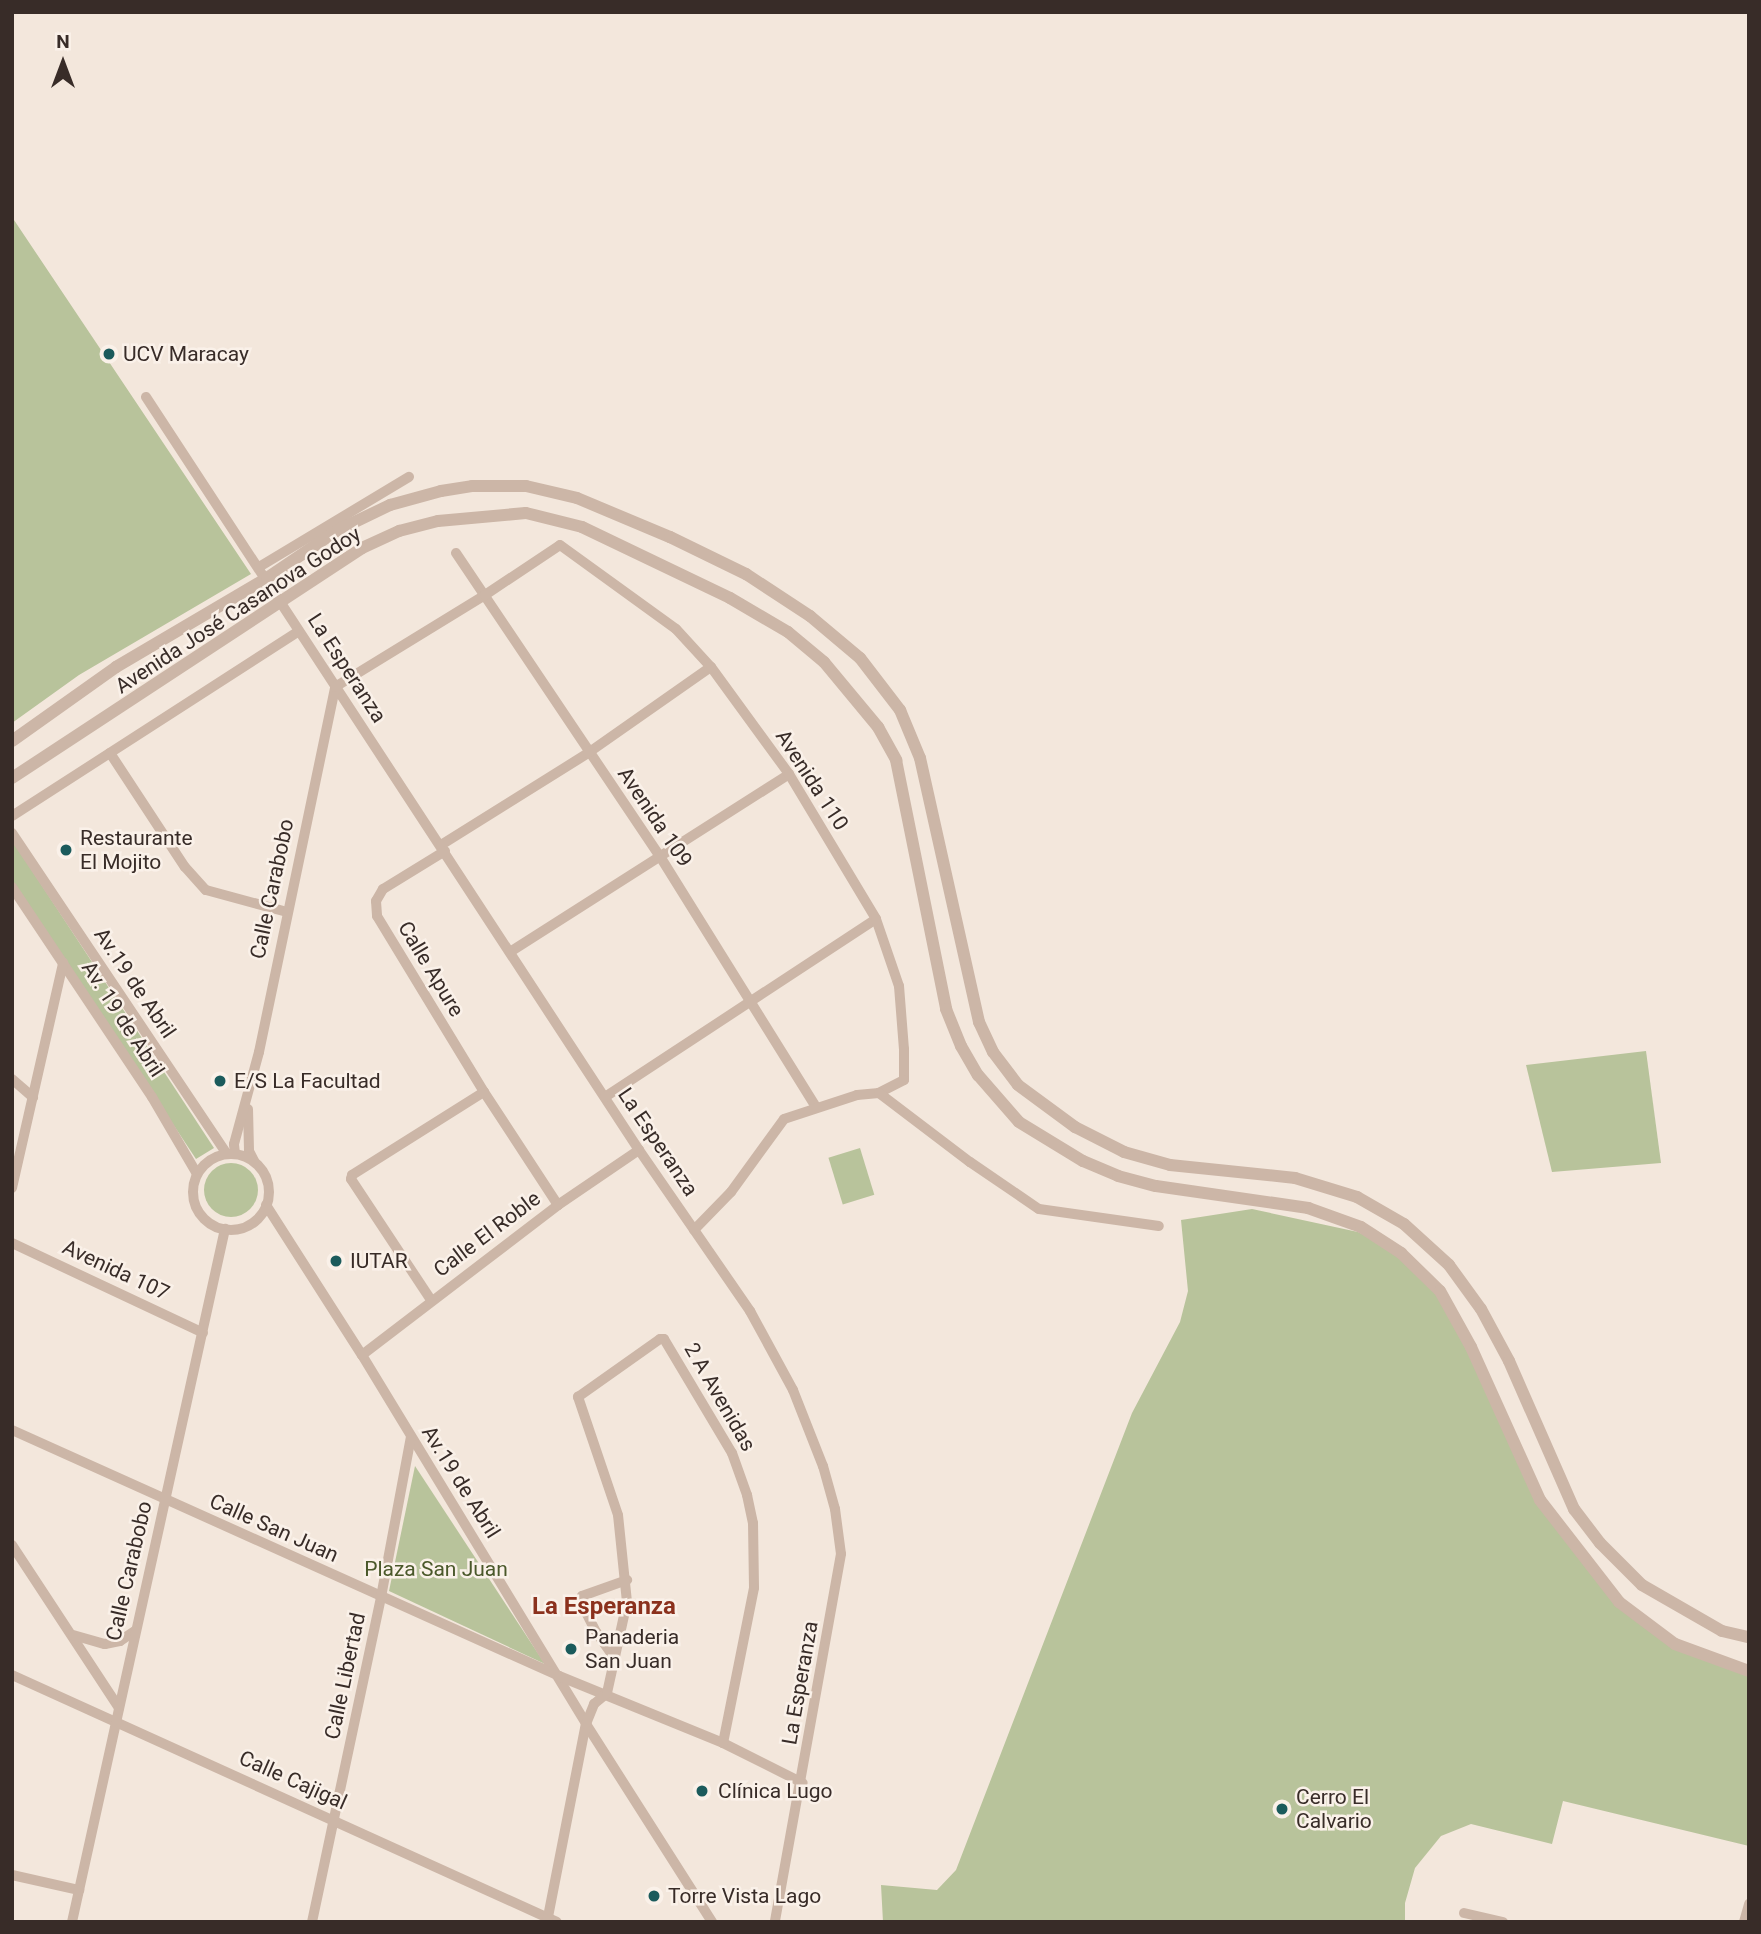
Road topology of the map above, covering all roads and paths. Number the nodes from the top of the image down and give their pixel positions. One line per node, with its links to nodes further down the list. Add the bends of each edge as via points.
1 (146, 397): 4 (street, La Esperanza)
2 (409, 477): 4 (street)
3 (456, 553): 5 (street, Avenida 109)
4 (263, 573): 6 (street, La Esperanza); 10 (street, Avenida José Casanova Godoy, via 116,667); 54 (street, Avenida José Casanova Godoy, via 390,505 451,489 526,486 577,498 670,537 746,574 810,616 860,658 900,710 920,758 979,1022 993,1052 1018,1085 1075,1128 1124,1152 1171,1165 1294,1178 1357,1198 1404,1224 1449,1265 1481,1309 1574,1509 1601,1543 1642,1585 1722,1631)
5 (485, 595): 8 (street, Avenida 110, via 561,545 676,629); 9 (street); 11 (street, Avenida 109)
6 (282, 601): 7 (street, La Esperanza); 14 (street, Avenida José Casanova Godoy); 56 (street, Avenida José Casanova Godoy, via 362,548 399,531 473,515 526,513 582,527 657,561 788,632 855,696 896,760 946,1009 978,1075 1019,1122 1083,1161 1118,1176 1156,1186 1308,1208 1361,1227 1401,1253 1440,1291 1471,1347 1540,1500 1611,1593 1675,1644)
7 (299, 631): 9 (street, La Esperanza); 12 (street)
8 (711, 667): 11 (street, Calle Apure); 13 (street, Avenida 110)
9 (335, 687): 17 (street, La Esperanza); 20 (street, Calle Carabobo)
10 (12, 741)
11 (588, 752): 17 (street, Calle Apure); 18 (street, Avenida 109)
12 (110, 753): 15 (street); 20 (street, via 185,867 206,890)
13 (789, 774): 18 (street); 21 (street, Avenida 110)
14 (12, 778)
15 (12, 816)
16 (12, 833): 33 (street, Av.19 de Abril)
17 (443, 848): 22 (street, La Esperanza); 26 (street, Calle Apure, via 383,890 376,901 377,916)
18 (661, 858): 22 (street); 24 (street, Avenida 109)
19 (12, 887): 23 (street, Av. 19 de Abril)
20 (287, 912): 30 (street, Calle Carabobo)
21 (876, 919): 24 (street); 27 (street, Avenida 110, via 899,986 904,1049 904,1080)
22 (510, 952): 29 (street, La Esperanza)
23 (63, 962): 28 (street); 35 (street, Av. 19 de Abril)
24 (751, 999): 29 (street); 31 (street, Avenida 109)
25 (12, 1079): 28 (street)
26 (484, 1092): 38 (street, Calle Apure); 43 (street, via 352,1175 351,1180)
27 (879, 1093): 31 (street); 39 (street, via 1039,1209)
28 (33, 1097): 36 (street)
29 (605, 1097): 32 (street, La Esperanza)
30 (248, 1099): 33 (street); 34 (street, via 248,1151)
31 (816, 1107): 41 (street, via 784,1119 731,1192)
32 (639, 1150): 38 (street, Calle El Roble); 41 (street, La Esperanza)
33 (231, 1154): 34 (street); 35 (street, via 209,1160)
34 (255, 1163): 37 (street, via 269,1187)
35 (197, 1174): 40 (street, via 193,1185 197,1209 204,1219)
36 (12, 1188)
37 (266, 1205): 40 (street, via 250,1224); 45 (street, Av.19 de Abril)
38 (558, 1205): 43 (street, Calle El Roble)
39 (1159, 1226)
40 (225, 1229): 44 (street, Calle Carabobo)
41 (694, 1230): 64 (street, La Esperanza, via 750,1311 793,1390 835,1509 841,1554)
42 (12, 1243): 44 (street, Avenida 107)
43 (431, 1300): 45 (street, Calle El Roble)
44 (203, 1333): 48 (street, Calle Carabobo)
45 (362, 1355): 47 (street, Av.19 de Abril)
46 (12, 1430): 48 (street, Calle San Juan)
47 (411, 1437): 51 (street, Calle Libertad); 58 (street, Av.19 de Abril)
48 (165, 1501): 51 (street, Calle San Juan); 52 (street, Calle Carabobo)
49 (12, 1545): 53 (street)
50 (627, 1580): 55 (street); 55 (street, via 582,1596 581,1602); 63 (street, 2 A Avenidas, via 618,1516 578,1396 664,1339 740,1471 753,1523 754,1588)
51 (381, 1597): 58 (street, Calle San Juan); 65 (street, Calle Libertad)
52 (135, 1631): 53 (street, via 105,1644); 60 (street, Calle Carabobo)
53 (73, 1635): 60 (street)
54 (1749, 1637)
55 (615, 1659): 59 (street)
56 (1749, 1671)
57 (12, 1675): 61 (street, Calle Cajigal)
58 (559, 1676): 59 (street, Calle San Juan); 62 (street, Av.19 de Abril)
59 (607, 1693): 62 (street, via 594,1703); 63 (street, Calle San Juan)
60 (119, 1708): 61 (street, Calle Carabobo)
61 (116, 1722): 65 (street, Calle Cajigal); 67 (street, Calle Carabobo)
62 (586, 1724): 70 (street); 73 (street, Av.19 de Abril)
63 (723, 1743): 64 (street, Calle San Juan)
64 (803, 1783): 74 (street, La Esperanza)
65 (335, 1819): 70 (street, Calle Cajigal); 72 (street, Calle Libertad)
66 (12, 1875): 67 (street)
67 (79, 1890): 71 (street, Calle Carabobo)
68 (1749, 1904): 76 (street)
69 (1464, 1913): 75 (street)
70 (551, 1920)
71 (72, 1922)
72 (312, 1922)
73 (712, 1922)
74 (775, 1922)
75 (1503, 1922)
76 (1744, 1922)

